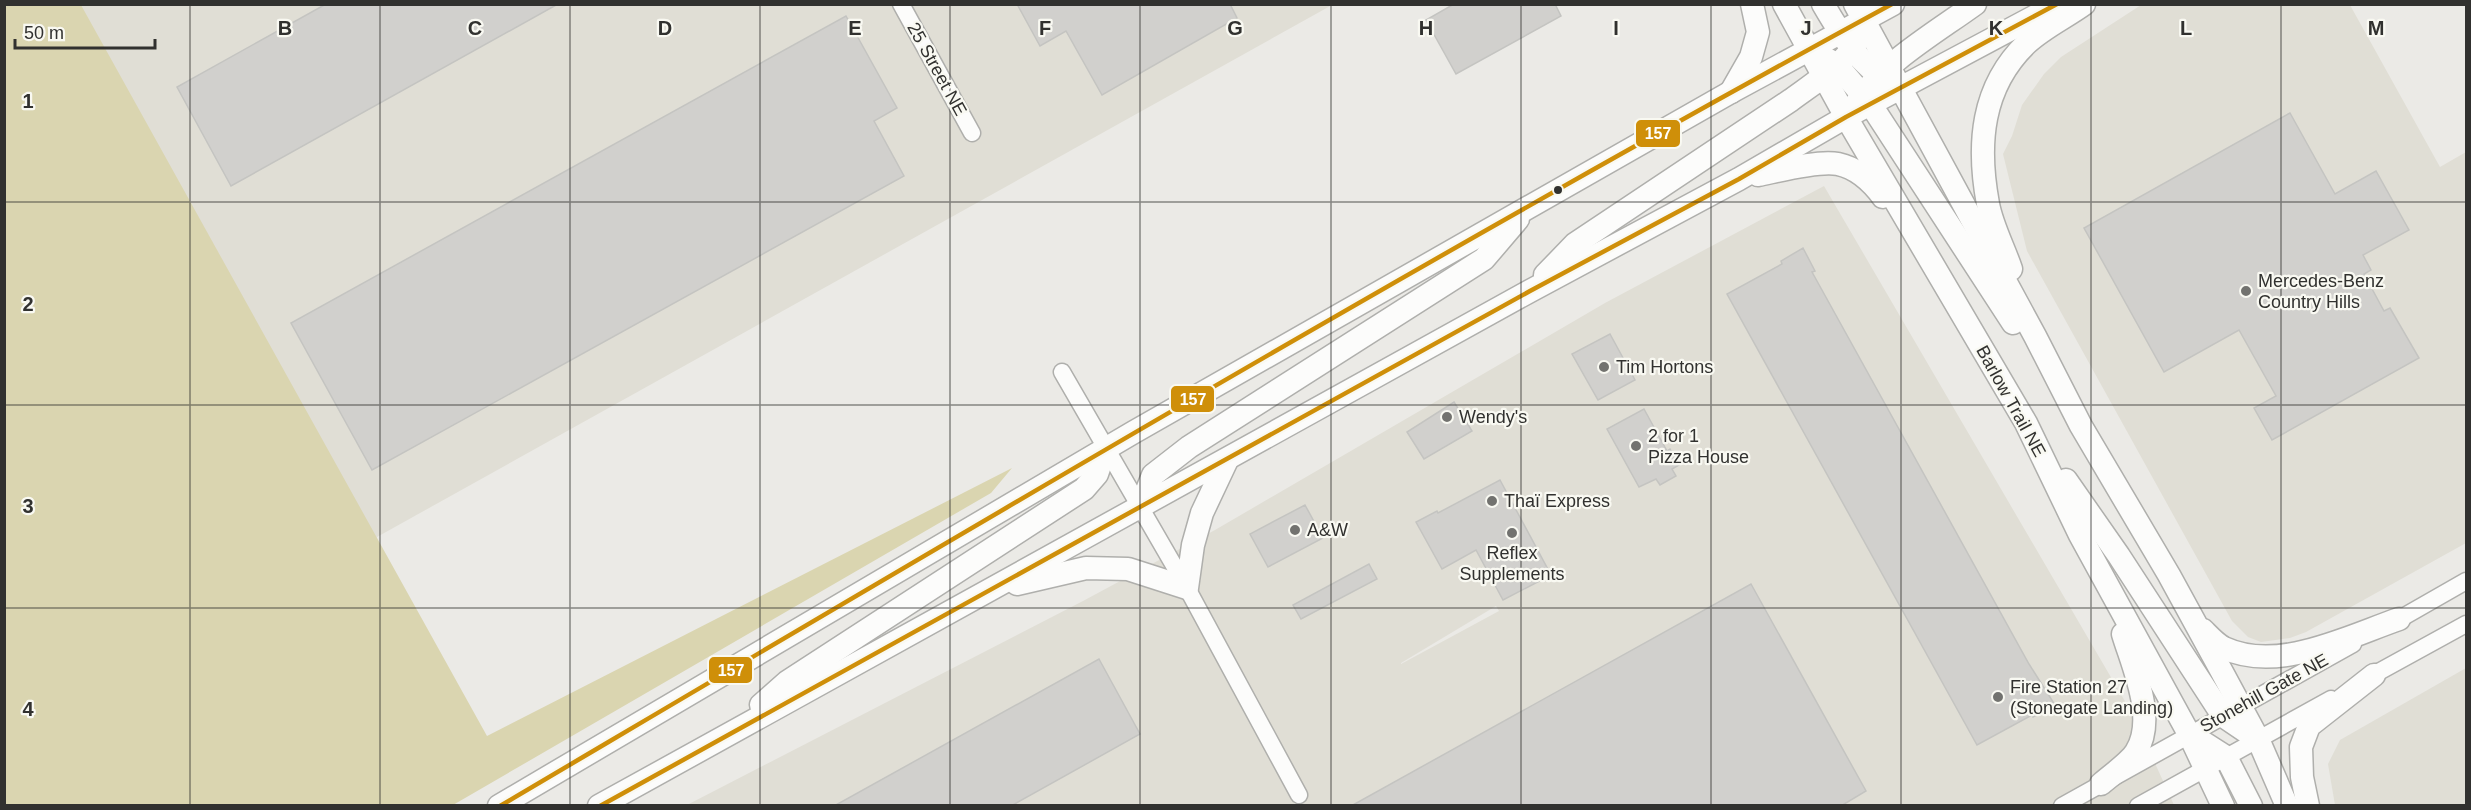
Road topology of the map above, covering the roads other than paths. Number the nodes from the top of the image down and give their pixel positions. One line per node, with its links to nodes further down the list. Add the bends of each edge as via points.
1 (901, 4): 17 (street, 25 Street NE)
2 (1752, 4): 14 (main road, via 1758,32 1751,57)
3 (1784, 4): 10 (main road, Barlow Trail NE)
4 (1823, 4): 11 (main road)
5 (1893, 4): 9 (main road)
6 (1975, 4): 12 (main road)
7 (2058, 4): 13 (main road)
8 (2084, 4): 22 (main road, via 2028,43 2007,66 1984,119 1982,150 1989,206)
9 (1859, 13): 11 (main road); 12 (main road)
10 (1810, 50): 11 (main road, Barlow Trail NE); 11 (main road); 14 (main road)
11 (1838, 56): 12 (main road); 15 (main road); 16 (main road, Barlow Trail NE); 21 (main road, via 1791,100 1575,244)
12 (1884, 72): 13 (main road); 15 (main road)
13 (1901, 90): 15 (main road); 22 (main road)
14 (1731, 92): 19 (main road)
15 (1867, 99): 16 (main road); 25 (main road)
16 (1846, 117): 18 (main road); 20 (main road, Barlow Trail NE)
17 (972, 133)
18 (1739, 179): 20 (main road, via 1808,165 1838,164 1870,180); 21 (main road)
19 (1529, 206): 26 (main road); 28 (main road, via 1484,258 1153,475)
20 (1928, 257): 24 (main road, Barlow Trail NE)
21 (1530, 291): 27 (main road)
22 (2035, 336): 25 (main road)
23 (1062, 372): 26 (street)
24 (2026, 423): 30 (main road, Barlow Trail NE); 37 (main road)
25 (2081, 426): 34 (main road)
26 (1106, 448): 28 (street); 38 (main road, via 1097,474 1084,489 787,682); 44 (main road)
27 (1227, 460): 28 (main road); 31 (main road, via 1202,513)
28 (1140, 508): 31 (street); 32 (main road)
29 (2466, 581): 33 (street, Stonehill Gate NE)
30 (2107, 584): 39 (main road, Barlow Trail NE); 42 (main road, via 2143,697 2144,729 2136,753)
31 (1187, 588): 32 (main road, via 1128,569 1086,568); 43 (street)
32 (989, 591): 38 (main road)
33 (2399, 619): 34 (main road, via 2294,654 2255,657 2222,647); 37 (street, Stonehill Gate NE)
34 (2193, 621): 37 (main road)
35 (2466, 624): 36 (street, Stonehill Gate NE)
36 (2374, 675): 40 (street, Stonehill Gate NE); 51 (main road, via 2309,726 2301,747)
37 (2231, 711): 39 (street, Stonehill Gate NE); 40 (main road)
38 (728, 734): 45 (main road)
39 (2189, 734): 41 (main road, Barlow Trail NE); 42 (street, Stonehill Gate NE)
40 (2258, 739): 41 (street, Stonehill Gate NE); 50 (main road)
41 (2216, 763): 47 (street, Stonehill Gate NE); 48 (main road, Barlow Trail NE); 49 (main road)
42 (2101, 784): 46 (street, Stonehill Gate NE)
43 (1299, 795)
44 (499, 806)
45 (598, 806)
46 (2062, 806)
47 (2138, 806)
48 (2223, 806)
49 (2251, 806)
50 (2287, 806)
51 (2308, 806)

